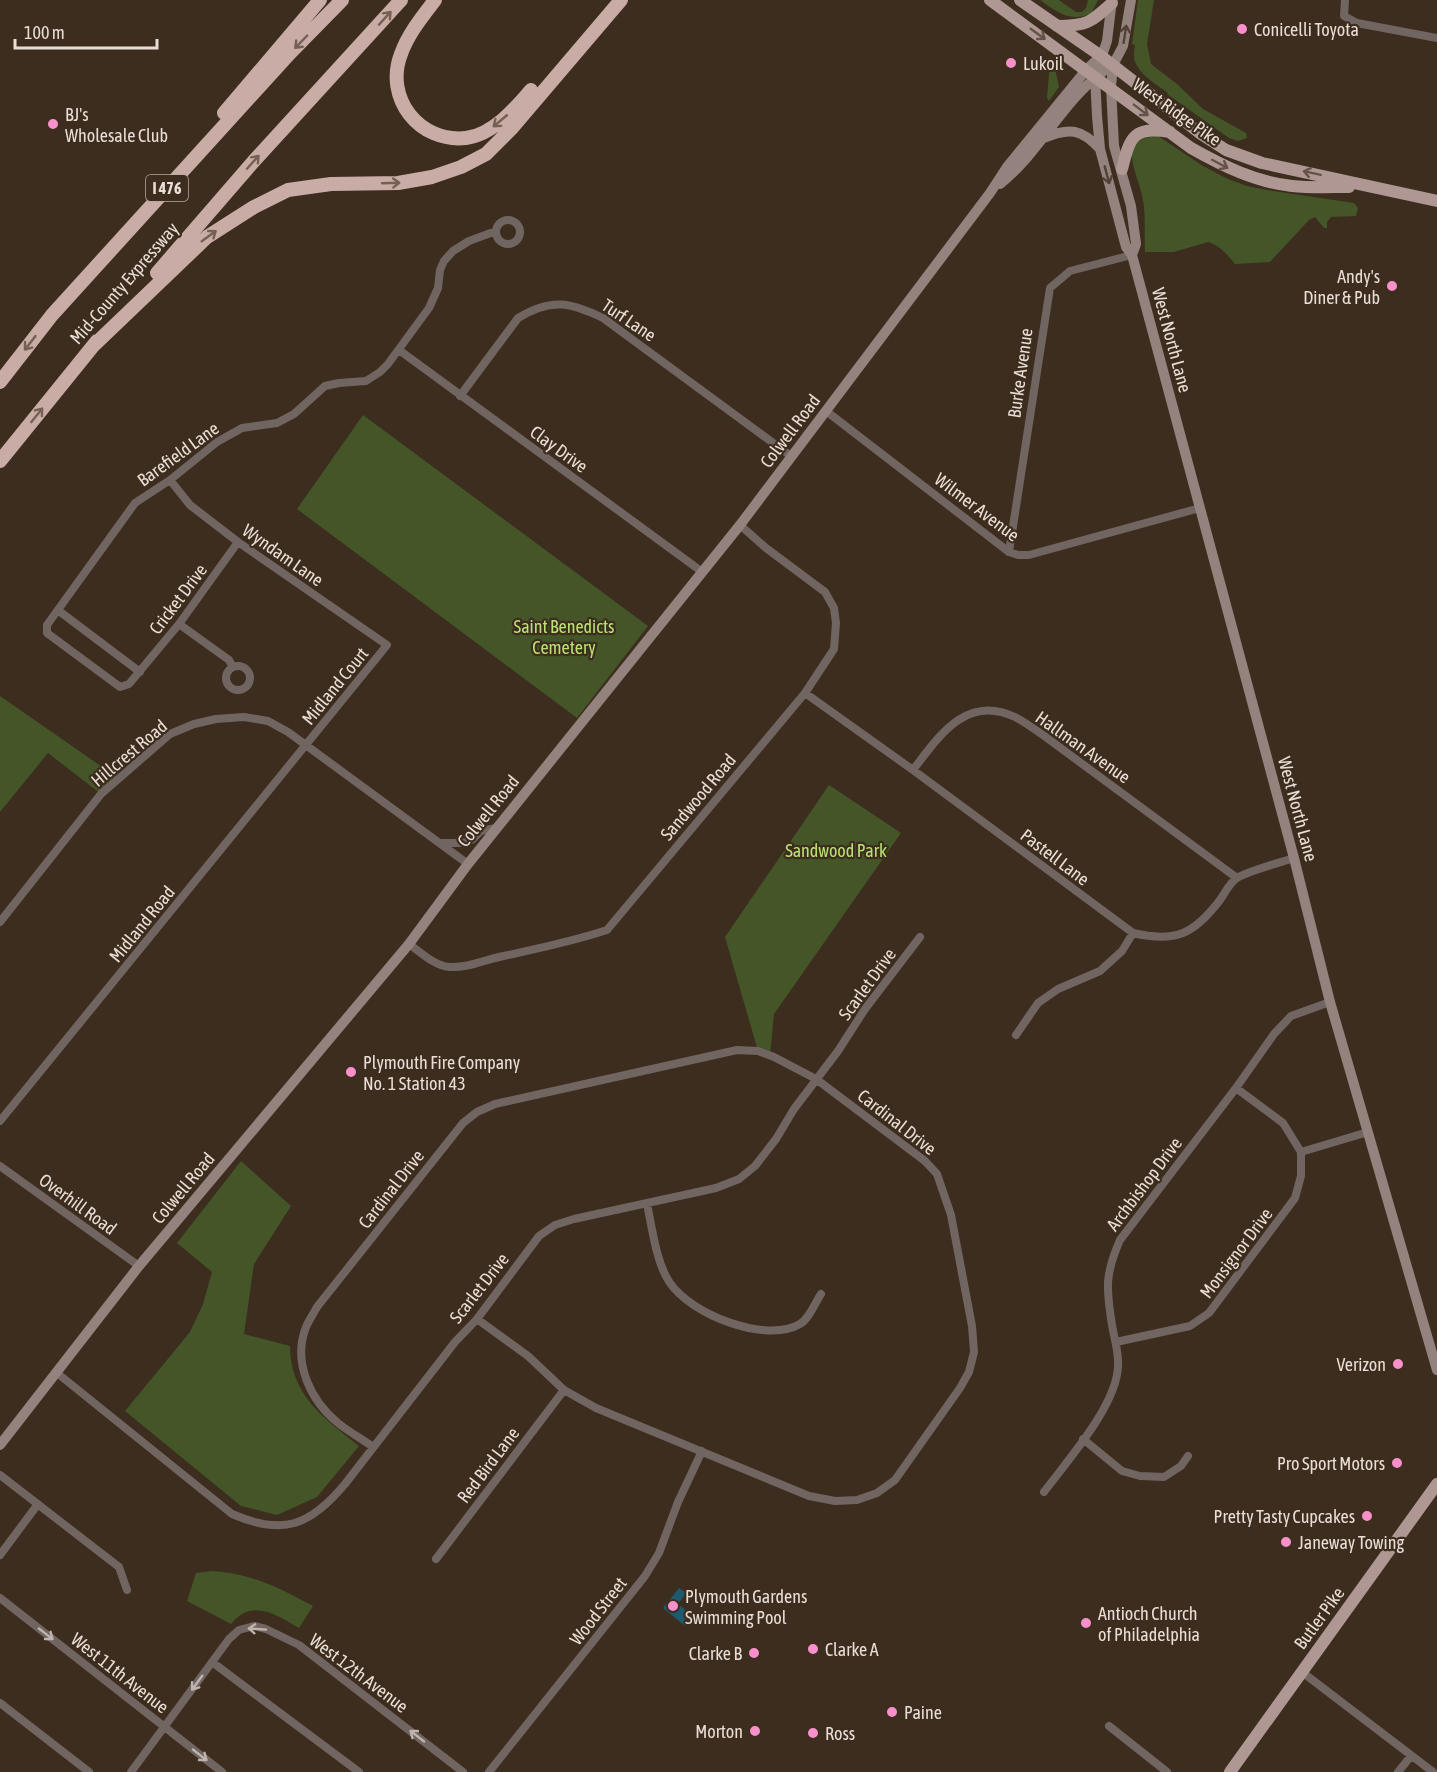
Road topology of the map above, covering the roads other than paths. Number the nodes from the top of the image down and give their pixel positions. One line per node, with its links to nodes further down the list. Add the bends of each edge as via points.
1 (320, 0): 27 (highway)
2 (342, 0): 27 (highway, Mid-County Expressway / I 476, one-way to 27)
3 (401, 0): 28 (highway, Mid-County Expressway / I 476, one-way to 3)
4 (435, 0): 5 (highway, one-way to 4, via 520,104 493,128 467,138 437,136 414,121 401,102 396,76 400,54)
5 (609, 0)
6 (621, 0): 28 (highway, one-way to 6, via 207,237 288,190 432,177 486,154)
7 (990, 0): 16 (main road, West Ridge Pike, one-way to 16)
8 (1020, 0): 12 (main road, West Ridge Pike)
9 (1131, 0): 15 (street, West North Lane, one-way to 9, via 1123,46)
10 (1345, 0): 13 (street, via 1344,16 1357,23)
11 (1112, 1): 12 (main road, via 1090,22); 14 (street, West North Lane)
12 (1057, 26): 14 (main road, West Ridge Pike)
13 (1437, 38)
14 (1101, 56): 15 (main road, West Ridge Pike); 16 (street, West North Lane)
15 (1113, 65): 16 (street); 17 (street, West North Lane); 22 (main road, West Ridge Pike, one-way to 15, via 1262,163 1226,150)
16 (1091, 73): 17 (main road, West Ridge Pike); 19 (street, Colwell Road); 20 (street, West North Lane); 23 (street, Colwell Road, via 1007,167)
17 (1111, 87): 18 (main road, West Ridge Pike, one-way to 18); 21 (street, West North Lane, via 1114,146)
18 (1171, 132): 21 (main road, via 1148,130 1134,136); 22 (main road, West Ridge Pike, one-way to 22, via 1191,148 1251,178 1292,186)
19 (1041, 140): 20 (street, via 1059,132 1076,132 1090,137); 23 (street, Colwell Road, via 1013,173)
20 (1100, 149): 26 (street, West North Lane, one-way to 26, via 1126,248)
21 (1122, 169): 26 (street, West North Lane, via 1136,244)
22 (1368, 187): 24 (main road, West Ridge Pike)
23 (992, 190): 32 (street, Colwell Road)
24 (1437, 201)
25 (496, 231): 29 (street, Barefield Lane, via 469,240 444,261 429,308)
26 (1132, 255): 36 (street, West North Lane); 39 (street, Burke Avenue, via 1070,271 1050,288)
27 (52, 315): 30 (highway, Mid-County Expressway / I 476, one-way to 30)
28 (91, 348): 34 (highway, Mid-County Expressway / I 476, one-way to 28)
29 (399, 350): 31 (street, Clay Drive); 35 (street, Barefield Lane, via 366,381 325,386 294,414 277,423 242,428 217,442)
30 (0, 382)
31 (460, 396): 33 (street, Turf Lane, via 518,318 545,305 562,303 603,318); 40 (street, Clay Drive)
32 (826, 411): 33 (street, Colwell Road); 39 (street, Wilmer Avenue)
33 (791, 456): 37 (street, Colwell Road)
34 (0, 461)
35 (170, 480): 38 (street, Wyndam Lane, via 190,505); 41 (street, Barefield Lane, via 135,503)
36 (1200, 508): 39 (street, Wilmer Avenue, via 1029,555); 51 (street, West North Lane)
37 (740, 525): 40 (street, Colwell Road); 46 (street, Sandwood Road, via 825,592 834,608 834,649)
38 (238, 542): 42 (street, Cricket Drive); 43 (street, Wyndam Lane)
39 (1009, 552)
40 (701, 571): 49 (street, Colwell Road)
41 (59, 611): 45 (street); 45 (street, Barefield Lane, via 47,625 47,633 120,687)
42 (179, 624): 44 (street); 45 (street, Cricket Drive)
43 (387, 645): 47 (street, Midland Court)
44 (233, 667)
45 (140, 672)
46 (805, 693): 48 (street, Pastell Lane); 57 (street, Sandwood Road, via 607,930 476,964 447,967)
47 (307, 746): 50 (street, Hillcrest Road); 54 (street, Hillcrest Road, via 268,721 244,717 194,724 170,734 101,794); 62 (street, Midland Road)
48 (913, 770): 53 (street, Hallman Avenue, via 943,731 959,718 996,711 1016,717); 55 (street, Pastell Lane)
49 (496, 828): 50 (street, via 481,831 462,843); 52 (street, Colwell Road)
50 (440, 843): 52 (street, Hillcrest Road)
51 (1294, 858): 53 (street); 58 (street, West North Lane)
52 (468, 864): 57 (street, Colwell Road)
53 (1237, 878): 55 (street, Pastell Lane, via 1189,932 1172,937)
54 (0, 922)
55 (1133, 933): 59 (street, via 1122,951 1100,971 1058,989 1038,1003)
56 (920, 937): 60 (street, Scarlet Drive)
57 (409, 944): 67 (street, Colwell Road)
58 (1330, 1002): 61 (street, Archbishop Drive, via 1291,1016); 63 (street, West North Lane)
59 (1016, 1035)
60 (816, 1079): 66 (street, Scarlet Drive, via 755,1166 739,1179); 76 (street, Cardinal Drive, via 764,1053 737,1050 495,1104 477,1112 438,1153 317,1307 306,1328 302,1366 310,1389 338,1423); 77 (street, Cardinal Drive, via 937,1174 951,1215 968,1298 974,1352 969,1372 895,1480 858,1500 809,1496)
61 (1236, 1089): 64 (street, via 1283,1124); 70 (street, Archbishop Drive, via 1120,1240 1107,1280)
62 (0, 1121)
63 (1368, 1132): 64 (street); 71 (street, West North Lane)
64 (1302, 1152): 70 (street, Monsignor Drive, via 1302,1176 1295,1198 1209,1313 1190,1326)
65 (0, 1166): 67 (street, Overhill Road)
66 (647, 1203): 68 (street, via 669,1282 694,1307 748,1329 786,1330 803,1322); 69 (street, Scarlet Drive, via 555,1225 539,1236)
67 (139, 1266): 72 (street, Colwell Road)
68 (821, 1294)
69 (477, 1318): 73 (street, Cardinal Drive, via 528,1356); 76 (street, Scarlet Drive)
70 (1116, 1342): 74 (street, Archbishop Drive, via 1116,1383)
71 (1437, 1370)
72 (57, 1373): 75 (street, Colwell Road); 76 (street, Scarlet Drive, via 232,1514 250,1522 288,1526 302,1520 330,1501)
73 (564, 1390): 77 (street, Cardinal Drive, via 596,1408); 84 (street, Red Bird Lane)
74 (1083, 1439): 78 (street, via 1122,1471 1140,1476 1164,1477); 81 (street, Archbishop Drive)
75 (0, 1445)
76 (373, 1447)
77 (702, 1450): 98 (street, Wood Street, via 659,1553 645,1576)
78 (1188, 1456)
79 (0, 1475): 82 (street)
80 (1437, 1484): 88 (main road, Butler Pike)
81 (1044, 1492)
82 (38, 1504): 83 (street); 85 (street, via 119,1567)
83 (0, 1555)
84 (435, 1559)
85 (127, 1590)
86 (0, 1598): 91 (street, West 11th Avenue, one-way to 91)
87 (212, 1662): 91 (street, one-way to 91); 96 (street); 97 (street, West 12th Avenue, one-way to 87, via 299,1645 266,1629 254,1626 240,1630)
88 (1302, 1672): 92 (street); 100 (main road, Butler Pike)
89 (0, 1703): 93 (street)
90 (1109, 1726): 99 (street)
91 (165, 1727): 94 (street); 95 (street, West 11th Avenue, one-way to 95)
92 (1411, 1756): 101 (street); 102 (street)
93 (89, 1772)
94 (131, 1772)
95 (222, 1772)
96 (359, 1772)
97 (464, 1772)
98 (489, 1772)
99 (1167, 1772)
100 (1230, 1772)
101 (1398, 1772)
102 (1433, 1772)

